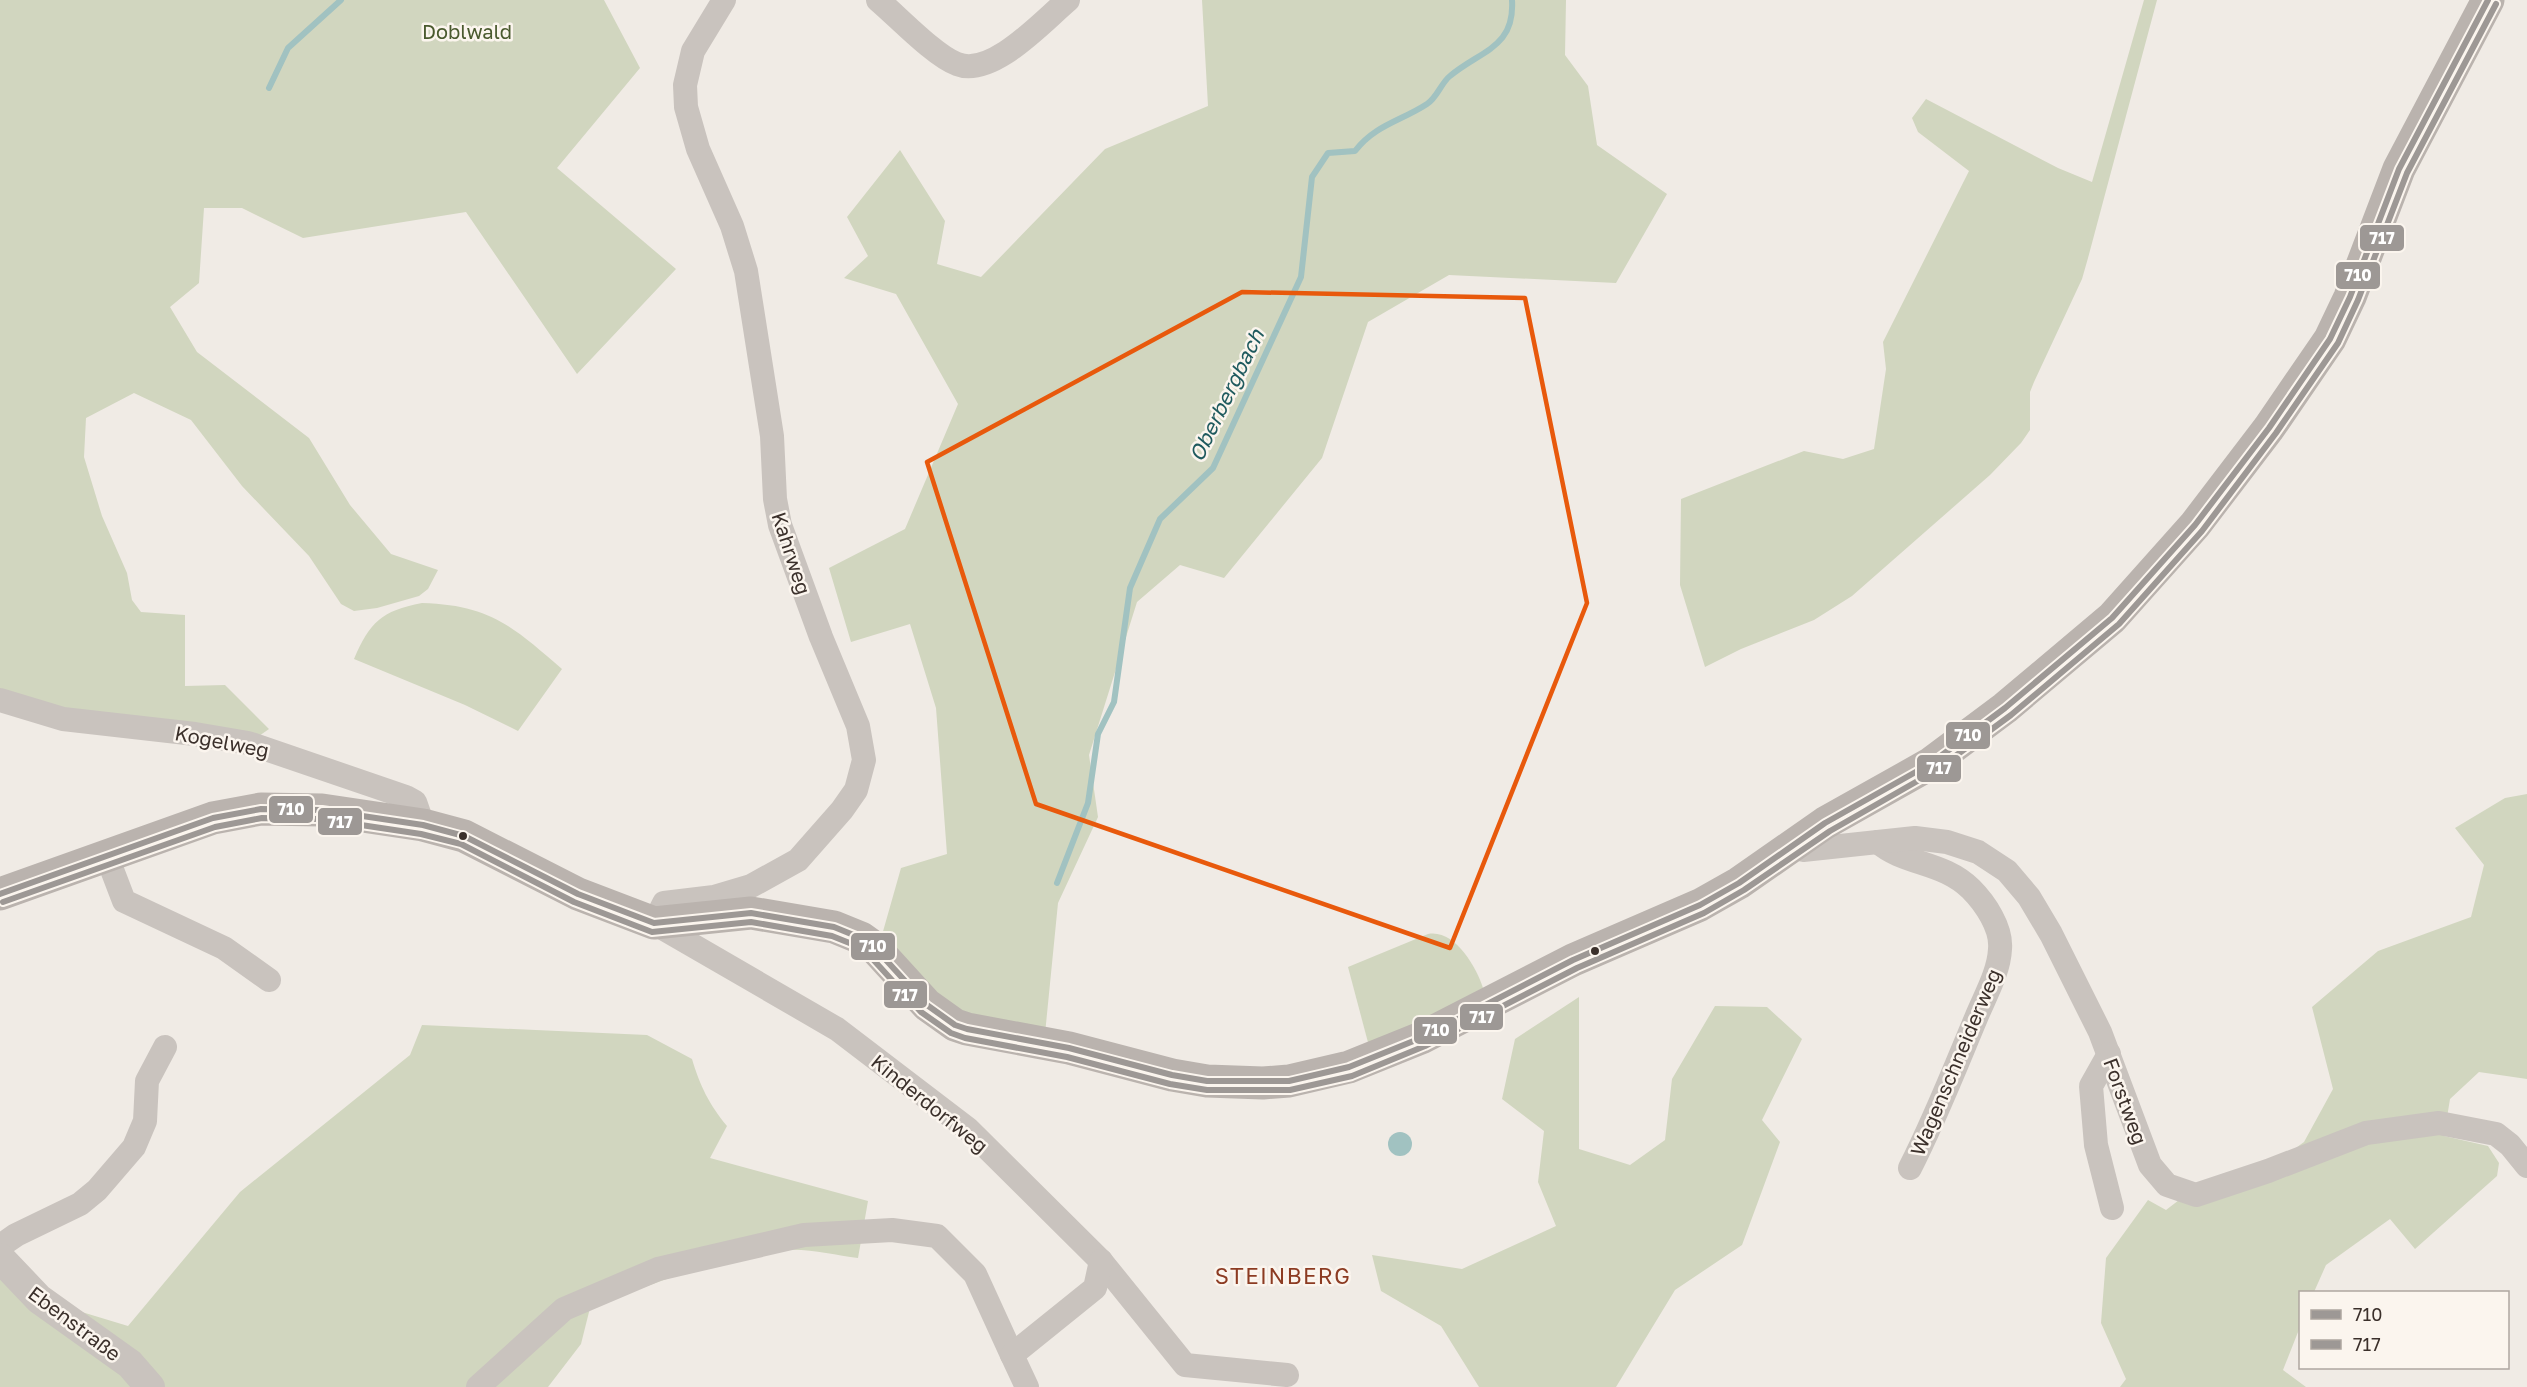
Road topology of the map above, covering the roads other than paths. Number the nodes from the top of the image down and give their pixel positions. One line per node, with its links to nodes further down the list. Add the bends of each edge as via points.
1 (724, 0): 11 (street, Kahrweg, via 693,51 685,84 686,106 698,149 732,226 746,271 772,436 780,525 858,726 864,760 856,790 798,860 751,886 714,897 664,903)
2 (878, 0): 3 (street, via 940,53 968,67 978,67 1000,56)
3 (1068, 0)
4 (2488, 0): 8 (main road, via 2399,169 2330,339 2195,525 2112,618 2004,708 1930,764)
5 (0, 700): 6 (street, Kogelweg, via 63,719 205,735 267,748 406,796 415,802)
6 (423, 825): 9 (main road, via 322,810 261,809 213,818); 11 (main road, via 464,836 578,894)
7 (1878, 842): 8 (street, Forstweg, via 1803,850); 14 (street, Forstweg, via 1915,838 1947,842 1978,852 2007,871 2040,914); 17 (street, Wagenschneiderweg, via 1896,854 1940,867 1971,889 1993,918 2001,948 1932,1125)
8 (1795, 844): 11 (main road, via 1700,905 1573,960 1420,1038 1349,1067 1263,1083 1188,1078 955,1025 927,1005 875,948 834,927 751,913)
9 (106, 855): 10 (main road); 12 (street, via 124,901 224,948)
10 (0, 894)
11 (654, 923): 21 (street, Kinderdorfweg, via 856,1043 968,1129)
12 (269, 980)
13 (165, 1047): 19 (street, via 147,1081 145,1121 134,1147 80,1204)
14 (2109, 1054): 15 (street, Forstweg, via 2150,1165 2167,1185 2196,1195 2366,1133 2439,1124 2496,1134); 18 (street, via 2091,1086 2096,1145)
15 (2518, 1145): 16 (street, Forstweg)
16 (2527, 1166)
17 (1910, 1168)
18 (2112, 1208)
19 (0, 1246)
20 (0, 1258): 24 (street, Ebenstraße, via 39,1299 130,1364)
21 (1101, 1261): 22 (street, via 1095,1288); 23 (street, Kinderdorfweg, via 1185,1365)
22 (1012, 1355): 25 (street, via 975,1274 938,1236 892,1230 815,1234 657,1269 564,1309); 26 (street)
23 (1287, 1375)
24 (150, 1387)
25 (478, 1387)
26 (1027, 1387)

